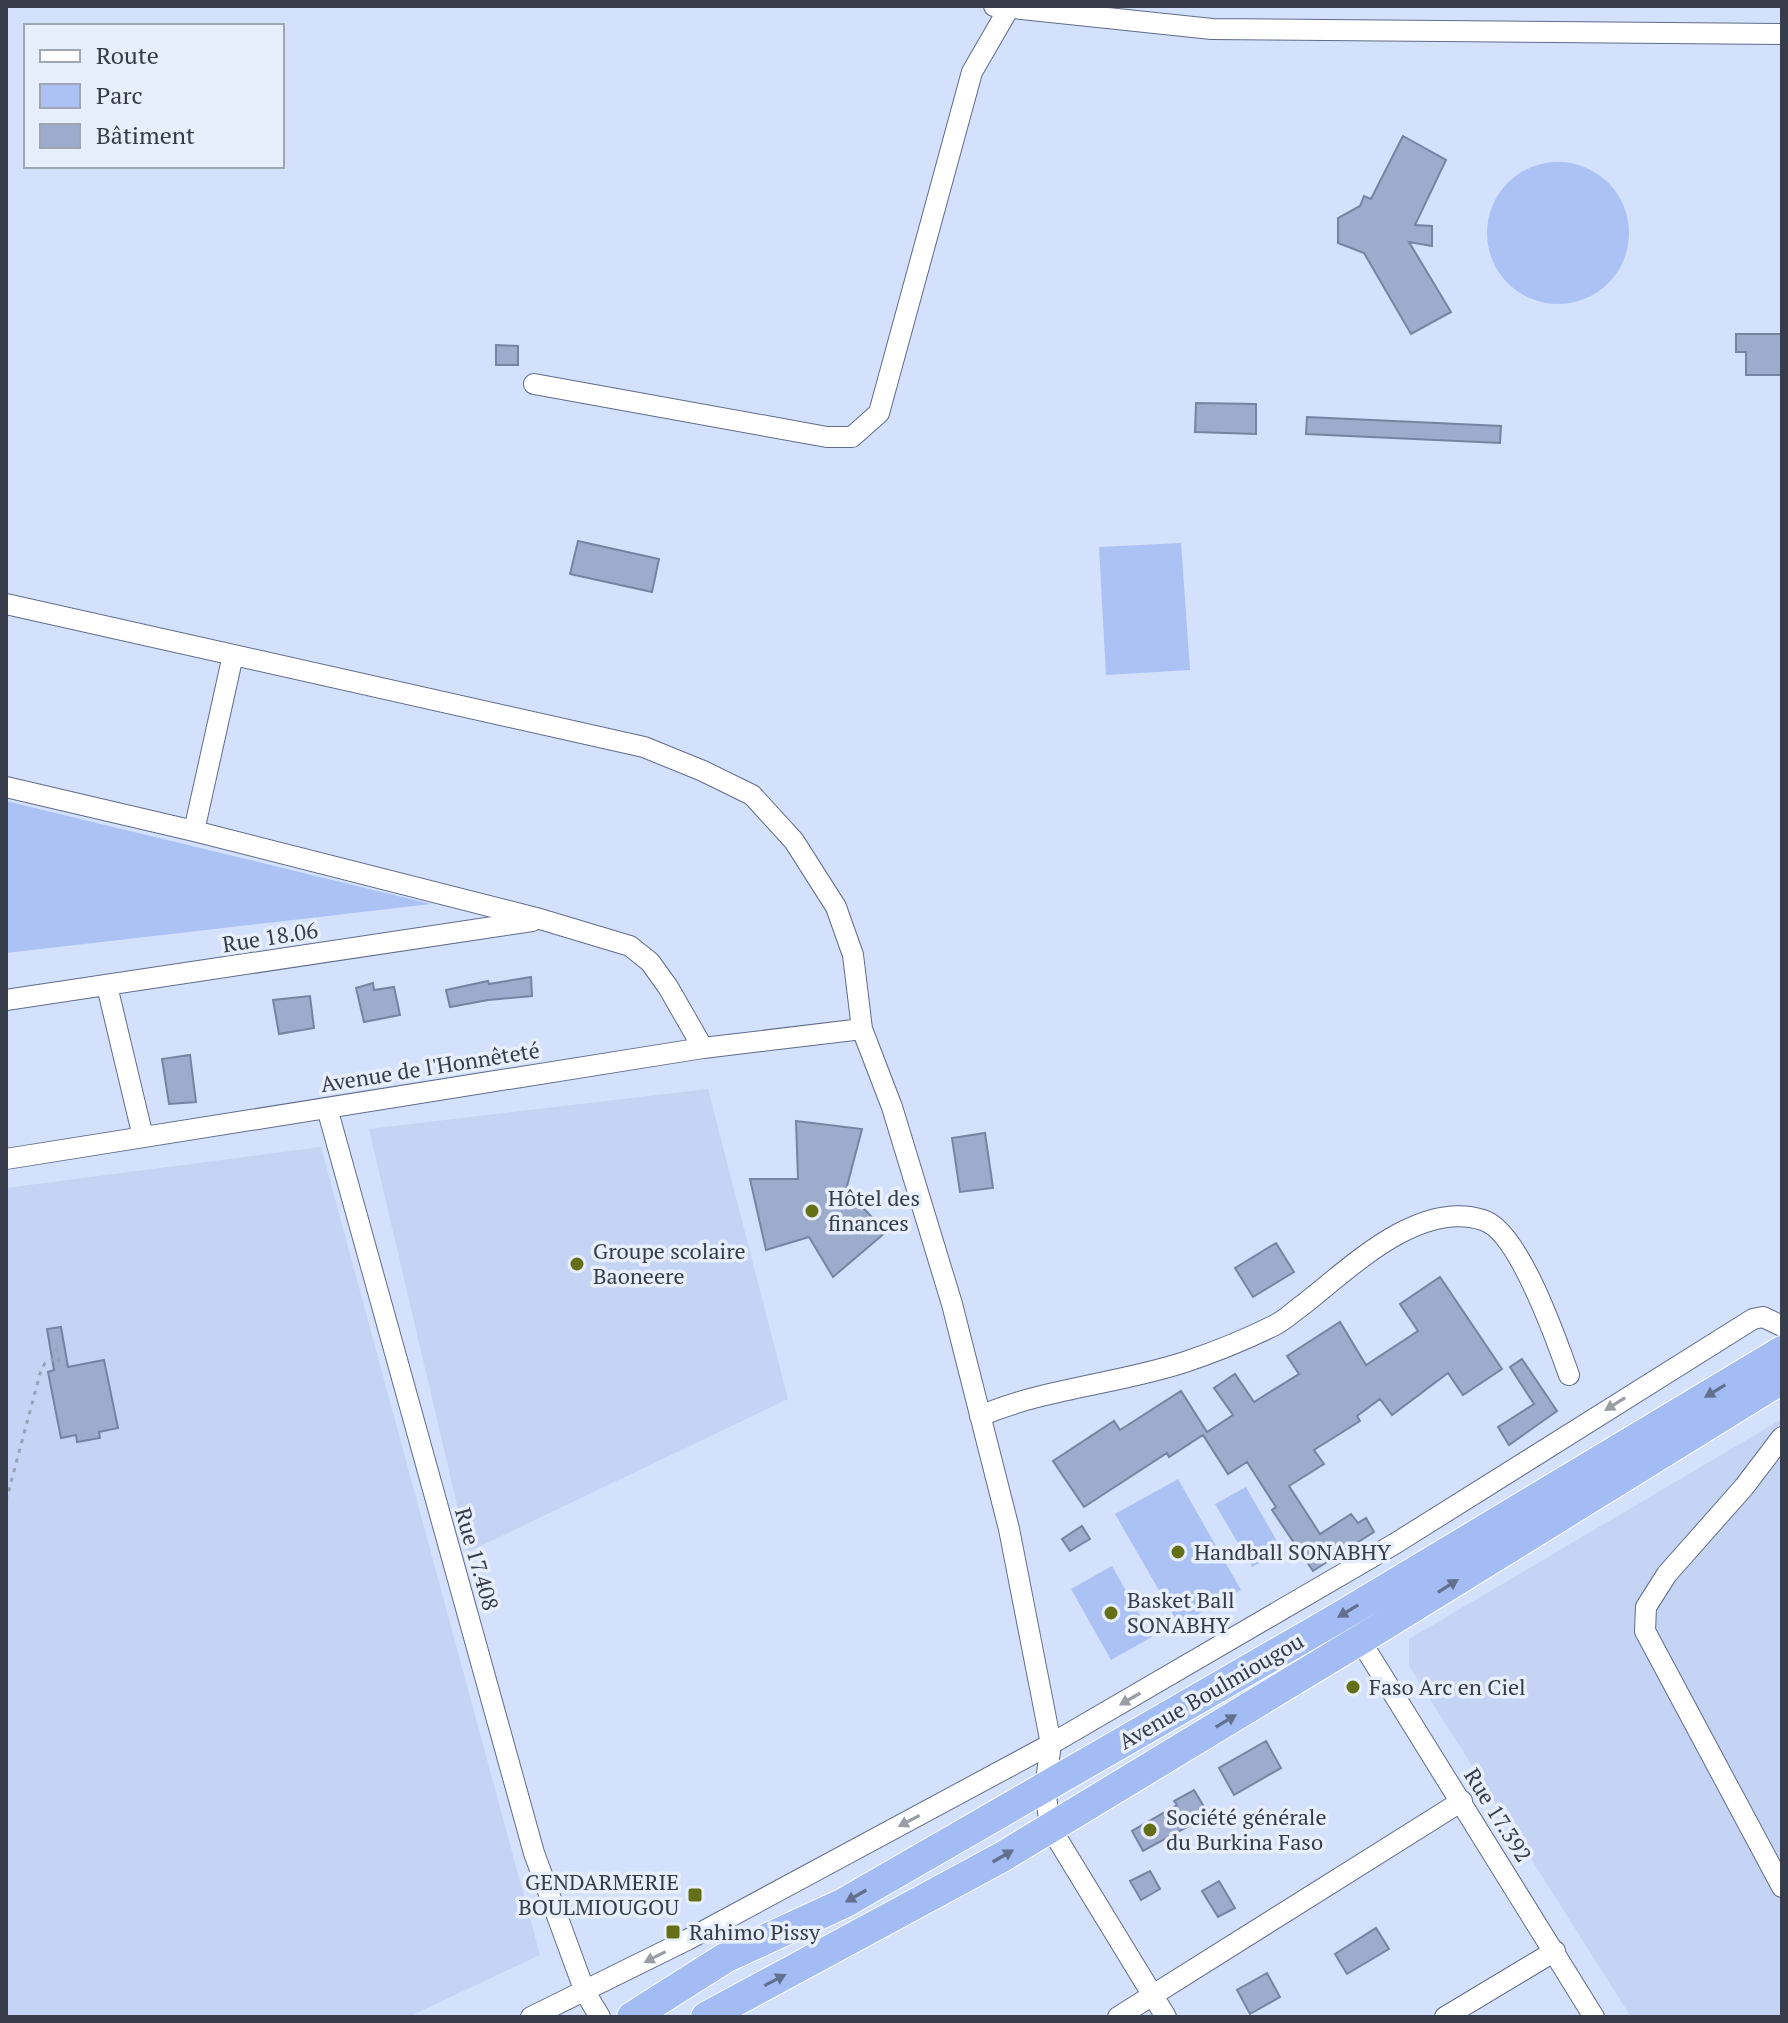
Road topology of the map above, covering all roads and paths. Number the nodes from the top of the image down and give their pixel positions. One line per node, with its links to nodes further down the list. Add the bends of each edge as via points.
1 (1002, 7): 2 (street, via 1212,29); 3 (street, via 972,72 879,413 852,437 827,437)
2 (1782, 34)
3 (534, 384)
4 (6, 604): 5 (street)
5 (233, 655): 7 (street); 11 (street, via 644,747 752,795 794,841 836,907 853,955)
6 (6, 787): 7 (street)
7 (194, 831): 8 (street)
8 (540, 919): 9 (street, Rue 18.06); 12 (street, via 630,946 668,987)
9 (107, 986): 10 (street, Rue 18.06); 14 (street)
10 (6, 1000)
11 (862, 1029): 12 (street, Avenue de l'Honnêteté); 23 (street, via 939,1258)
12 (703, 1048): 13 (street, Avenue de l'Honnêteté)
13 (327, 1108): 14 (street, Avenue de l'Honnêteté); 33 (street, Rue 17.408, via 534,1853)
14 (143, 1137): 15 (street, Avenue de l'Honnêteté)
15 (6, 1159)
16 (1782, 1326): 27 (street, one-way to 27, via 1763,1317 1753,1319 1396,1543)
17 (56, 1348): 19 (path)
18 (1782, 1351): 28 (highway, Avenue Boulmiougou, one-way to 28)
19 (58, 1357): 20 (path); 25 (path, via 41,1370)
20 (60, 1367)
21 (1569, 1375): 23 (street, via 1516,1249 1485,1220 1459,1216 1433,1218 1398,1234 1277,1325 1184,1362)
22 (1782, 1379): 26 (highway, Avenue Boulmiougou, one-way to 22)
23 (980, 1416): 27 (street, via 1009,1529)
24 (1782, 1437): 31 (street, via 1667,1574 1646,1607 1645,1631)
25 (6, 1501)
26 (1360, 1640): 29 (street, Rue 17.392); 30 (highway, Avenue Boulmiougou, one-way to 26)
27 (1051, 1744): 28 (street); 33 (street, one-way to 33)
28 (1045, 1788): 30 (street); 37 (highway, Avenue Boulmiougou, one-way to 37, via 844,1903 725,1958)
29 (1462, 1801): 32 (street, Rue 17.392); 34 (street)
30 (1050, 1827): 34 (street); 38 (highway, Avenue Boulmiougou, one-way to 30)
31 (1782, 1887)
32 (1555, 1951): 41 (street); 42 (street, Rue 17.392)
33 (585, 1992): 35 (street); 36 (street, Rue 17.408)
34 (1153, 1995): 39 (street); 40 (street)
35 (531, 2017)
36 (600, 2017)
37 (632, 2017)
38 (706, 2017)
39 (1118, 2017)
40 (1166, 2017)
41 (1445, 2017)
42 (1594, 2017)

